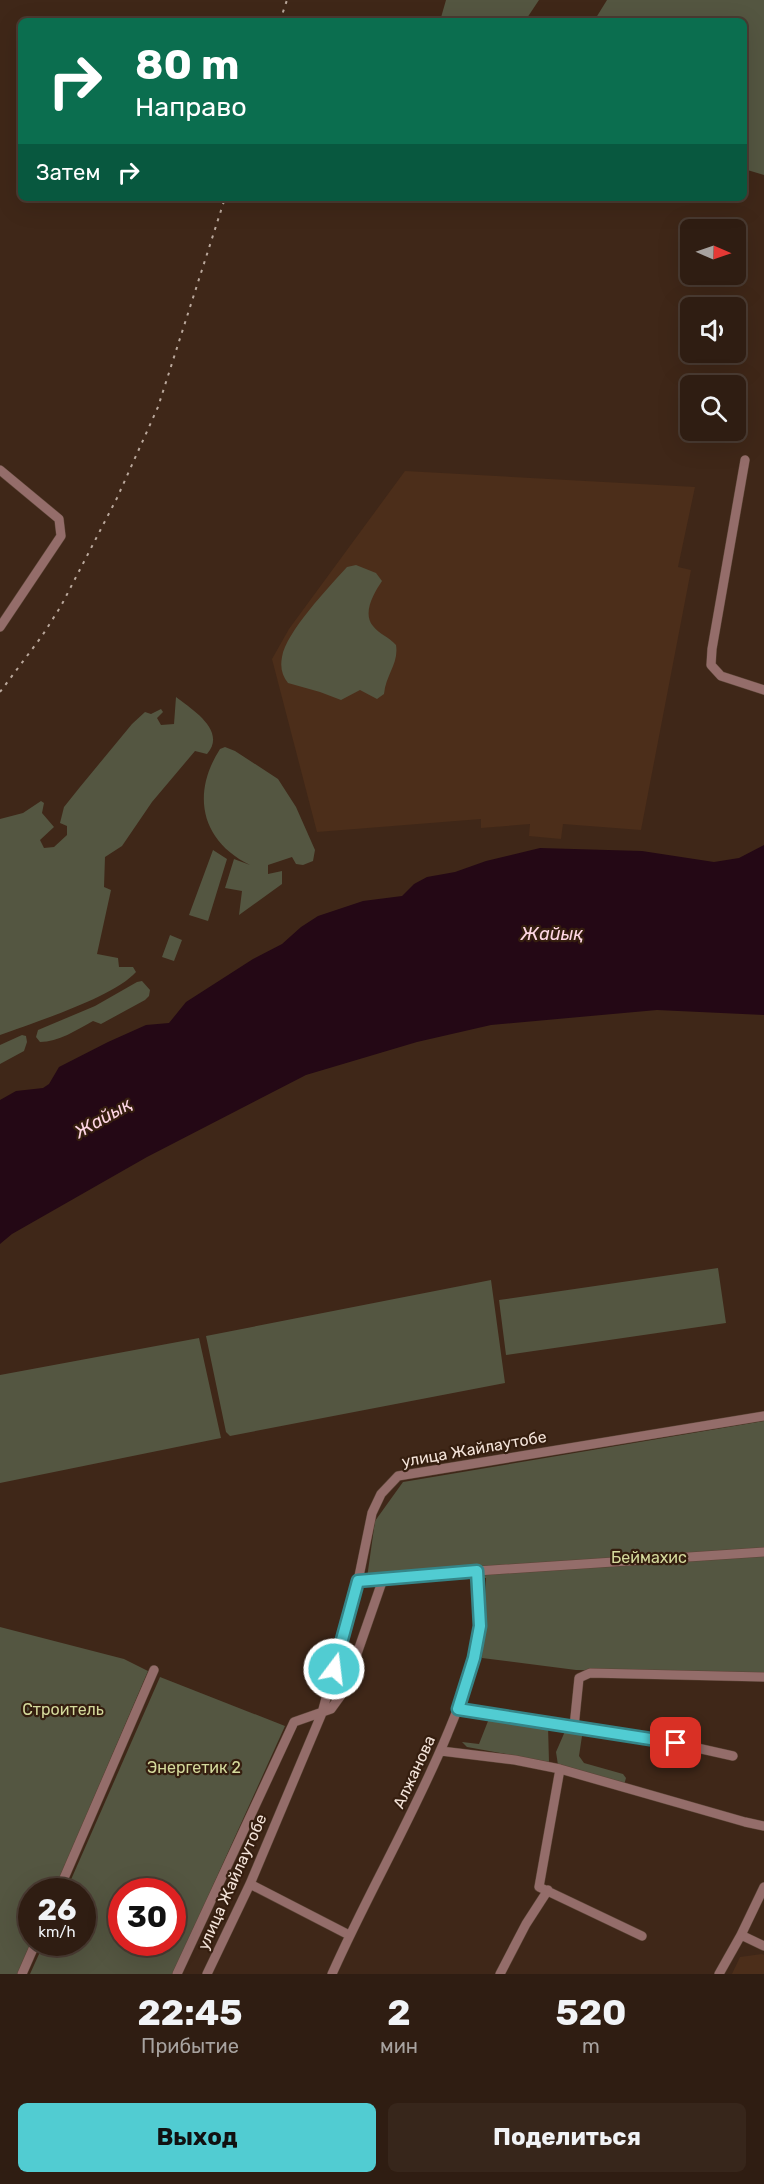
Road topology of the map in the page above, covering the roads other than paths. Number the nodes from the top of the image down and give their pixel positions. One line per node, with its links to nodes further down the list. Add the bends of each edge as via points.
1 (745, 460): 4 (street, via 711,664 721,676)
2 (0, 470): 3 (street, via 59,519 61,527 61,536)
3 (1, 623)
4 (764, 690)
5 (764, 1416): 9 (street, улица Жайлаутобе, via 398,1476 381,1494 372,1512)
6 (764, 1552): 7 (street)
7 (477, 1571): 8 (street); 12 (street, Алжанова, via 480,1626)
8 (383, 1579): 9 (street); 13 (street, via 344,1691 331,1709)
9 (358, 1581): 13 (street, улица Жайлаутобе)
10 (154, 1670): 19 (street)
11 (764, 1677): 14 (street, via 590,1674 579,1678)
12 (458, 1709): 14 (street); 15 (street, Алжанова)
13 (322, 1713): 20 (street, улица Жайлаутобе); 29 (street, via 294,1722)
14 (574, 1727): 16 (street, via 657,1739)
15 (441, 1751): 17 (street); 23 (street, Алжанова)
16 (733, 1756)
17 (560, 1769): 18 (street); 22 (street, via 539,1887)
18 (764, 1826)
19 (64, 1878)
20 (250, 1884): 23 (street); 30 (street, улица Жайлаутобе)
21 (764, 1887): 24 (street)
22 (548, 1890): 25 (street); 32 (street)
23 (349, 1935): 31 (street, Алжанова)
24 (741, 1935): 26 (street); 33 (street)
25 (642, 1936)
26 (764, 1946)
27 (30, 1956): 28 (street)
28 (22, 1974)
29 (177, 1974)
30 (207, 1974)
31 (332, 1974)
32 (500, 1974)
33 (719, 1974)

